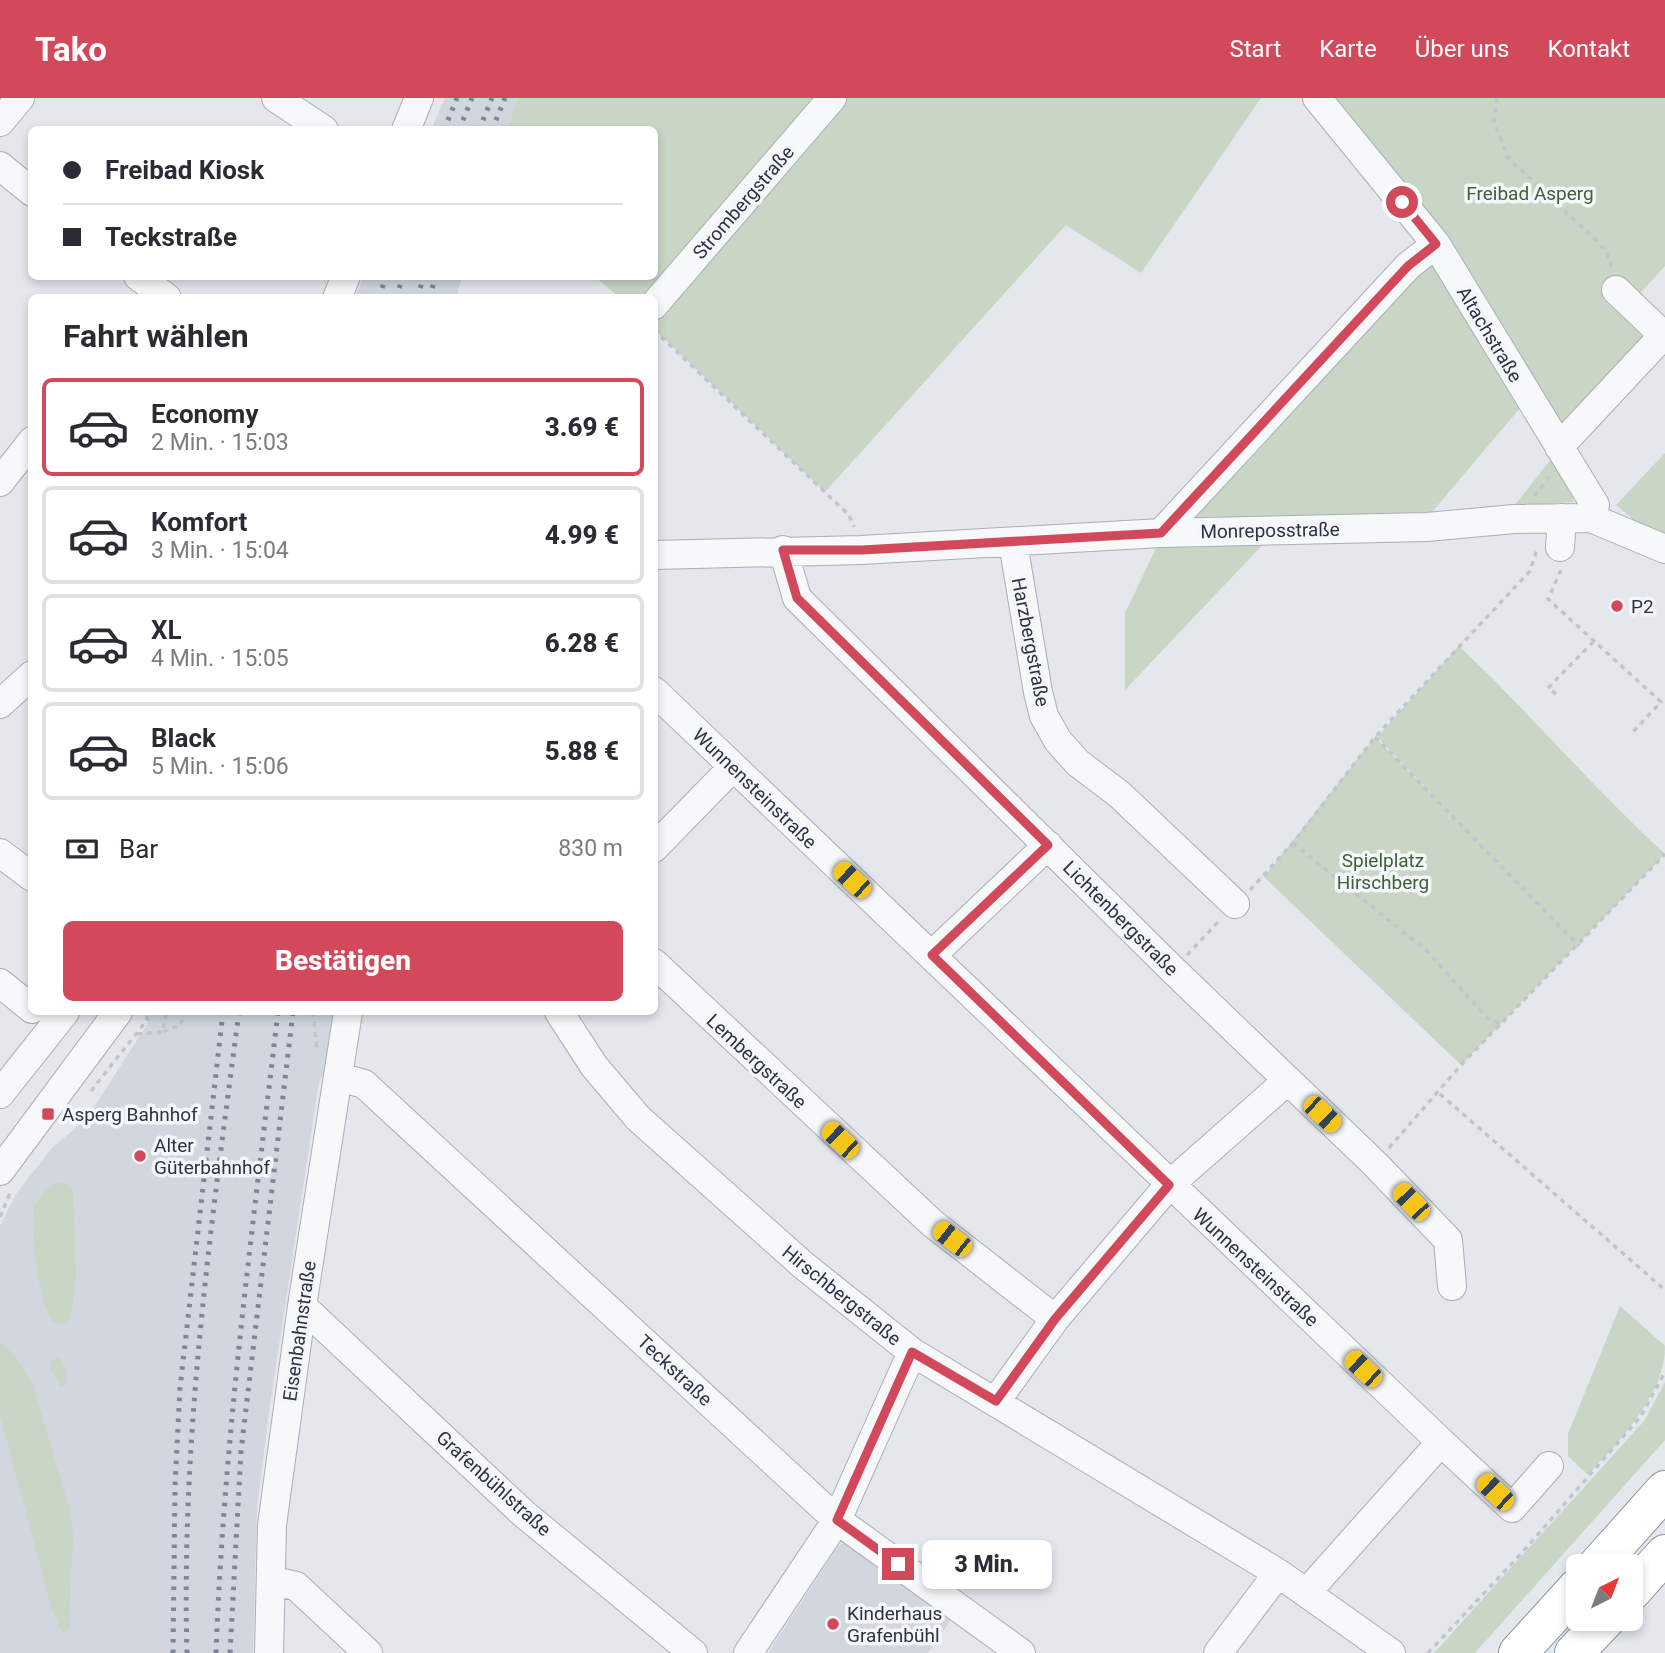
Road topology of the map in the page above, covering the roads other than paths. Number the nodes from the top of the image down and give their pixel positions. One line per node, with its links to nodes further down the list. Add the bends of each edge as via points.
1 (20, 98): 6 (street)
2 (275, 98): 7 (street)
3 (419, 98): 8 (street)
4 (832, 98): 13 (street, Strombergstraße)
5 (1317, 98): 11 (street, Altachstraße)
6 (0, 122)
7 (318, 126)
8 (408, 126)
9 (0, 166): 10 (street)
10 (28, 189)
11 (1436, 244): 14 (street, Altachstraße); 17 (street, via 1408,266)
12 (1616, 289): 14 (street, via 1652,322 1659,331 1658,340)
13 (658, 300)
14 (1562, 452): 16 (street, Altachstraße, via 1595,505)
15 (1562, 518): 16 (street, Monreposstraße); 17 (street, Monreposstraße, via 1427,527); 21 (street)
16 (1591, 518): 19 (street)
17 (1161, 533): 18 (street, Monreposstraße)
18 (1013, 543): 20 (street, Monreposstraße); 31 (street, Harzbergstraße, via 1044,716 1058,741)
19 (1665, 549)
20 (783, 550): 22 (street, Monreposstraße); 28 (street, Lichtenbergstraße, via 797,598)
21 (1550, 551)
22 (658, 555)
23 (28, 679): 25 (street)
24 (658, 695): 26 (street, Wunnensteinstraße)
25 (0, 704)
26 (733, 767): 27 (street); 32 (street, Wunnensteinstraße)
27 (658, 844)
28 (1048, 845): 32 (street); 41 (street, Lichtenbergstraße)
29 (2, 859): 30 (street)
30 (28, 875)
31 (1236, 904)
32 (932, 955): 44 (street, Wunnensteinstraße)
33 (658, 967): 47 (street, Lembergstraße, via 923,1215)
34 (0, 983): 35 (street)
35 (28, 1002)
36 (46, 1015): 42 (street)
37 (116, 1015): 43 (street)
38 (347, 1015): 40 (street, Eisenbahnstraße)
39 (561, 1015): 48 (street, Hirschbergstraße, via 594,1066 638,1118 803,1265)
40 (328, 1069): 46 (street, Eisenbahnstraße); 53 (street, Teckstraße, via 364,1084)
41 (1287, 1081): 44 (street); 45 (street, Lichtenbergstraße, via 1448,1240)
42 (0, 1094)
43 (4, 1184)
44 (1169, 1185): 47 (street); 50 (street, Wunnensteinstraße)
45 (1452, 1286)
46 (302, 1306): 58 (street, Eisenbahnstraße, via 272,1525); 64 (street, Grafenbühlstraße, via 524,1514)
47 (1055, 1319): 49 (street)
48 (912, 1352): 49 (street, Hirschbergstraße); 53 (street)
49 (996, 1401): 56 (street, Hirschbergstraße)
50 (1441, 1442): 51 (street, Wunnensteinstraße, via 1512,1508); 59 (street)
51 (1549, 1466)
52 (1665, 1490): 54 (highway)
53 (837, 1520): 65 (street); 66 (street, Teckstraße)
54 (1608, 1554)
55 (1665, 1554): 57 (highway)
56 (1278, 1573): 59 (street, Hirschbergstraße); 67 (street)
57 (1643, 1579)
58 (273, 1581): 62 (street, Eisenbahnstraße); 63 (street, via 296,1586)
59 (1308, 1591): 68 (street, Hirschbergstraße)
60 (1566, 1600): 69 (highway)
61 (1595, 1631): 70 (highway)
62 (268, 1653)
63 (369, 1653)
64 (692, 1653)
65 (748, 1653)
66 (1021, 1653)
67 (1218, 1653)
68 (1391, 1653)
69 (1518, 1653)
70 (1574, 1653)

